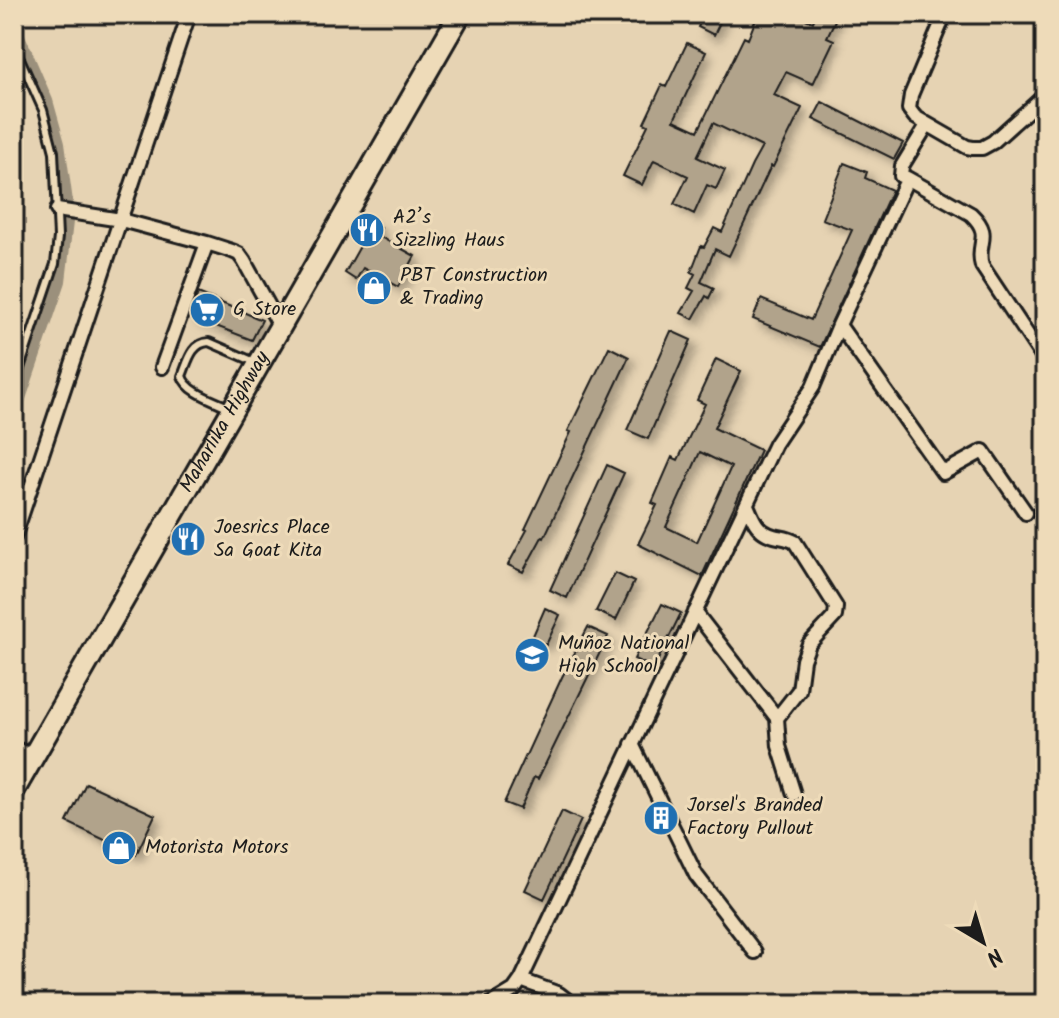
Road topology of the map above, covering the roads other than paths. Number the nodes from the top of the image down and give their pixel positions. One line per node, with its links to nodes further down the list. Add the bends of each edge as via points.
1 (189, 14): 9 (street)
2 (460, 14): 12 (highway, Maharlika Highway)
3 (945, 14): 6 (street, via 909,100 912,115)
4 (14, 45): 8 (lane, via 50,133)
5 (1045, 95): 6 (street, via 982,148 968,148)
6 (927, 125): 7 (street, via 902,166 901,176)
7 (907, 178): 11 (street); 13 (street, via 979,222 982,266)
8 (57, 210): 9 (street); 16 (lane, via 58,257)
9 (121, 220): 10 (street); 20 (street)
10 (207, 243): 12 (street, via 239,254); 15 (street)
11 (839, 325): 18 (street, via 813,387 775,444); 19 (street, via 943,473 983,451)
12 (281, 328): 14 (highway, Maharlika Highway)
13 (1045, 361)
14 (260, 364): 17 (highway, Maharlika Highway); 17 (lane, via 209,342 195,347 182,380)
15 (162, 367)
16 (14, 386)
17 (234, 410): 24 (highway, Maharlika Highway)
18 (747, 505): 21 (street); 22 (street, via 761,531 795,542 836,607 835,616 809,644 799,690)
19 (1026, 513)
20 (14, 538)
21 (695, 612): 22 (street); 23 (street)
22 (777, 718): 26 (street, via 779,746)
23 (632, 744): 27 (street, via 696,875); 28 (street)
24 (23, 752): 25 (highway, Maharlika Highway)
25 (14, 790)
26 (794, 794)
27 (755, 952)
28 (521, 980): 29 (street); 30 (street)
29 (491, 1004)
30 (572, 1004)

